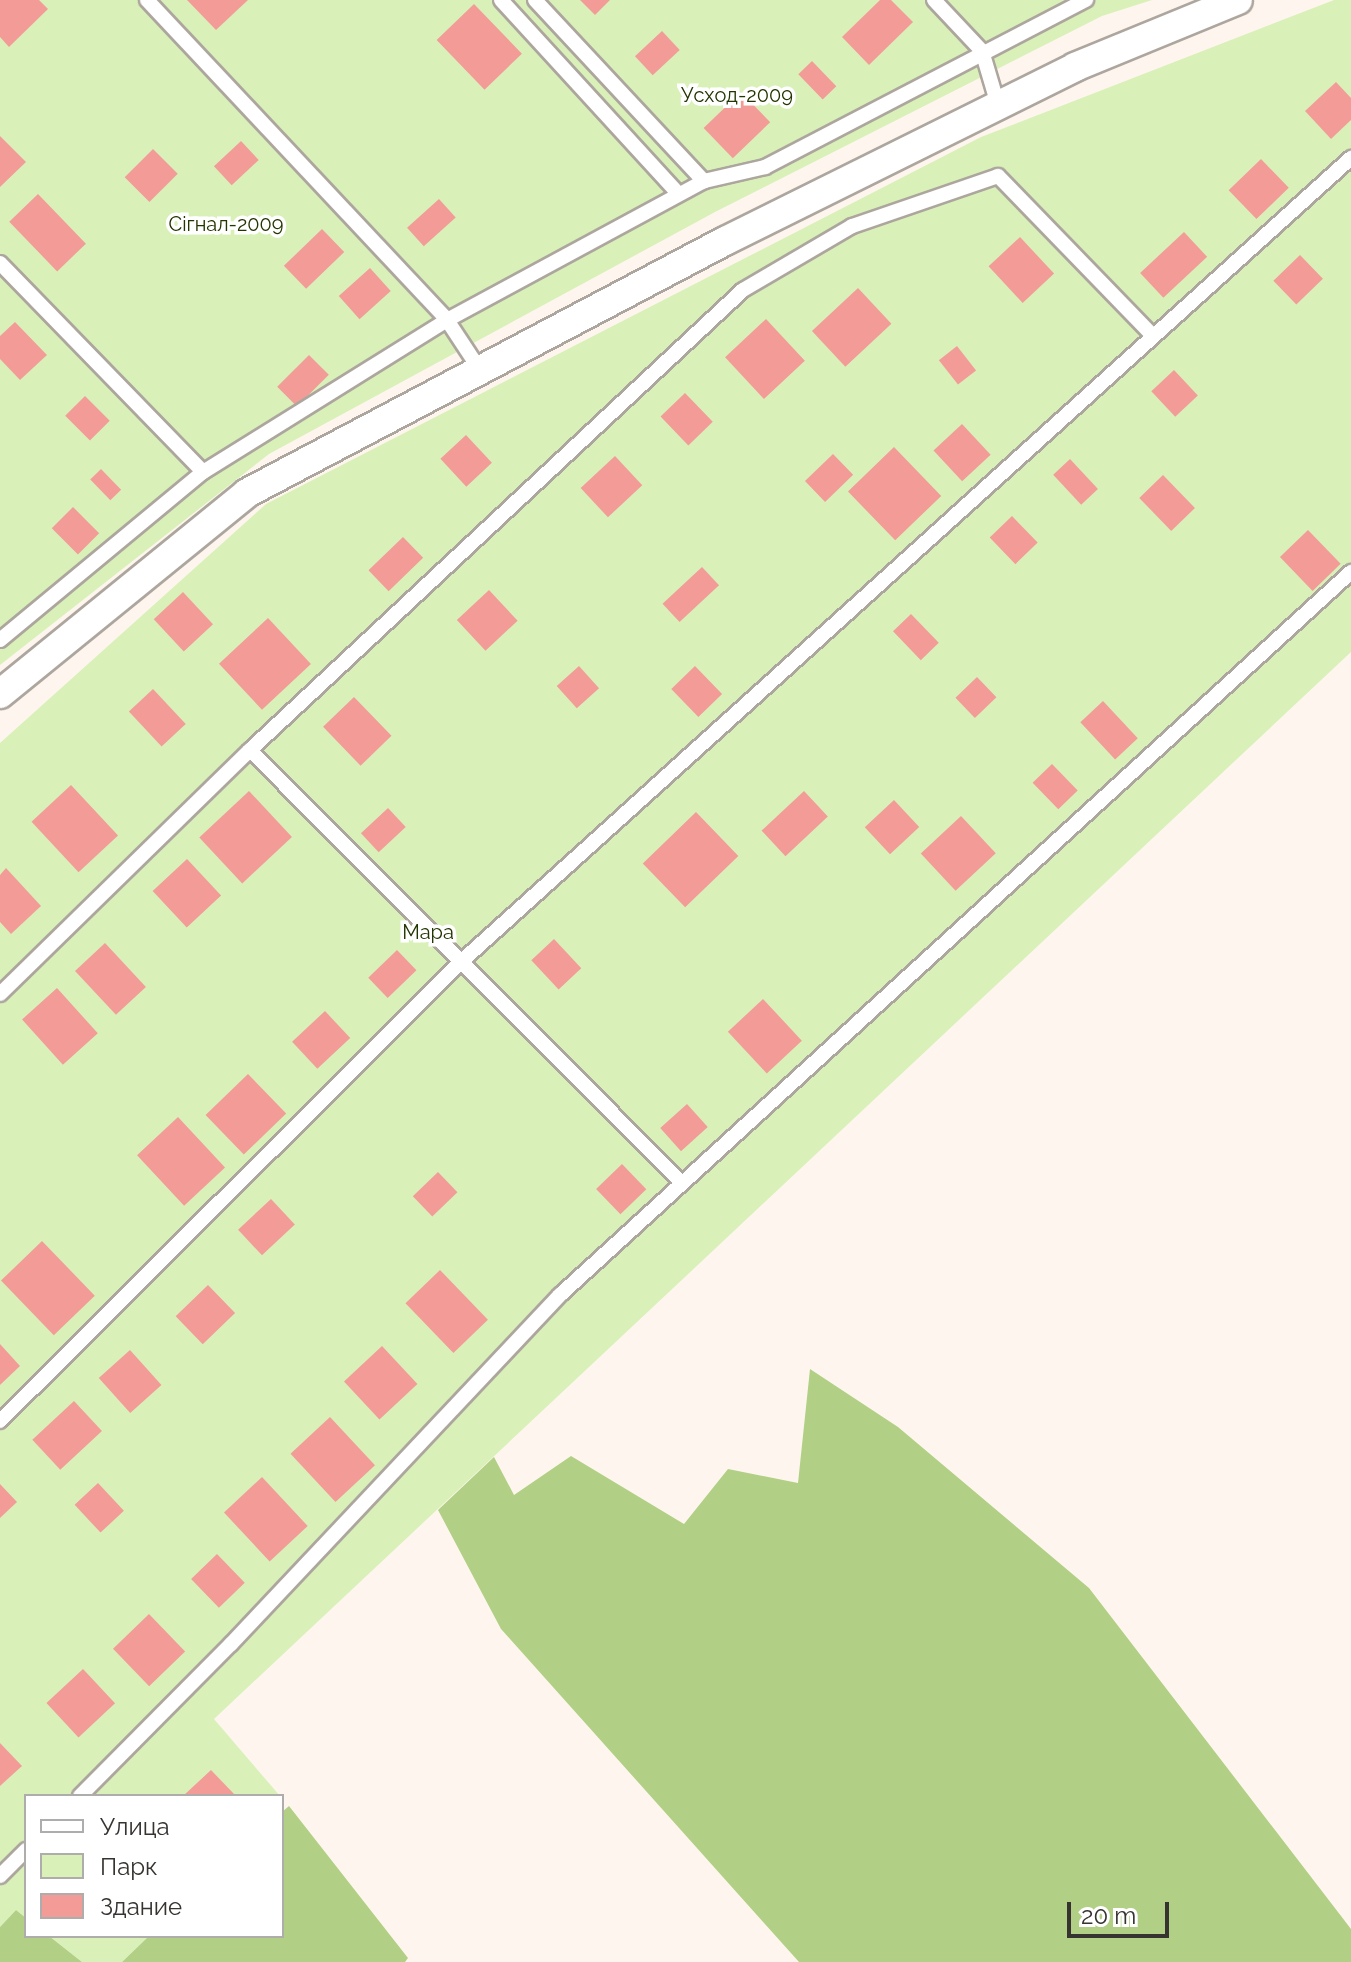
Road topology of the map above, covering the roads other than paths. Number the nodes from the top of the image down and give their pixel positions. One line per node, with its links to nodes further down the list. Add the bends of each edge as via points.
1 (147, 0): 13 (lane)
2 (501, 0): 11 (lane)
3 (535, 0): 10 (lane)
4 (934, 0): 7 (lane)
5 (1086, 0): 7 (lane)
6 (1238, 0): 8 (street, via 1101,55)
7 (982, 51): 8 (lane); 10 (lane, via 765,167)
8 (998, 105): 15 (street)
9 (1351, 158): 14 (lane)
10 (704, 181): 11 (lane)
11 (679, 194): 13 (lane)
12 (0, 263): 16 (lane)
13 (447, 320): 15 (lane); 16 (lane)
14 (1152, 335): 20 (lane, via 998,176 852,226 743,290); 21 (lane)
15 (480, 370): 19 (street, via 247,493)
16 (203, 472): 18 (lane)
17 (1351, 572): 23 (lane)
18 (0, 640)
19 (0, 694)
20 (250, 750): 21 (lane); 22 (lane)
21 (463, 960): 23 (lane); 24 (lane)
22 (0, 994)
23 (682, 1183): 25 (lane, via 560,1295)
24 (0, 1421)
25 (82, 1794)
26 (24, 1852): 27 (lane)
27 (0, 1876)

